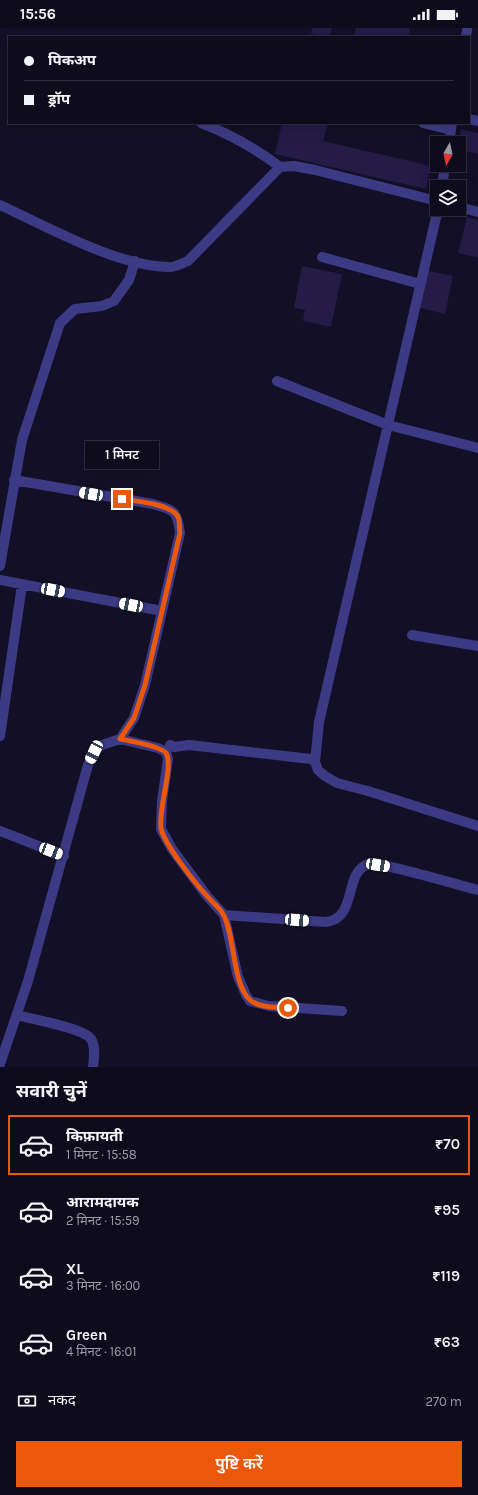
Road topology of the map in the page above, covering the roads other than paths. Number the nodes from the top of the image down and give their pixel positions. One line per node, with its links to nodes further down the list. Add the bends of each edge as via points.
1 (204, 124): 5 (street, via 261,152)
2 (432, 124): 3 (street)
3 (451, 126): 4 (street)
4 (450, 136)
5 (280, 167): 6 (street, via 294,166 315,170); 12 (street, via 188,261 172,267)
6 (430, 199)
7 (0, 205): 12 (street, via 113,256)
8 (466, 209): 9 (street)
9 (478, 212)
10 (436, 216): 13 (street)
11 (322, 257): 13 (street)
12 (135, 261): 17 (street, via 129,280 114,301 102,306 75,309 60,323 22,440)
13 (420, 284): 15 (street)
14 (277, 381): 15 (street)
15 (388, 425): 16 (street); 27 (street, via 320,722)
16 (478, 448)
17 (14, 480): 18 (street); 21 (street, via 153,504 172,510 178,517 180,533)
18 (0, 566)
19 (0, 580): 20 (street)
20 (22, 584): 21 (street); 24 (street)
21 (162, 611): 25 (street, via 145,685 134,718)
22 (412, 635): 23 (street)
23 (478, 646)
24 (0, 736)
25 (120, 739): 30 (street, via 102,745 91,758); 32 (street, via 166,752 168,759 161,829 172,849 206,896)
26 (170, 745): 27 (street, via 311,759)
27 (314, 762): 28 (street, via 318,770 337,783)
28 (478, 826)
29 (0, 831): 30 (street)
30 (64, 856): 34 (street)
31 (478, 890): 32 (street, via 370,863 361,867 346,906 334,921)
32 (224, 915): 33 (street, via 238,977 250,1000 269,1006)
33 (342, 1011)
34 (16, 1015): 35 (street); 36 (street, via 67,1027 91,1038 94,1048)
35 (0, 1064)
36 (93, 1067)

